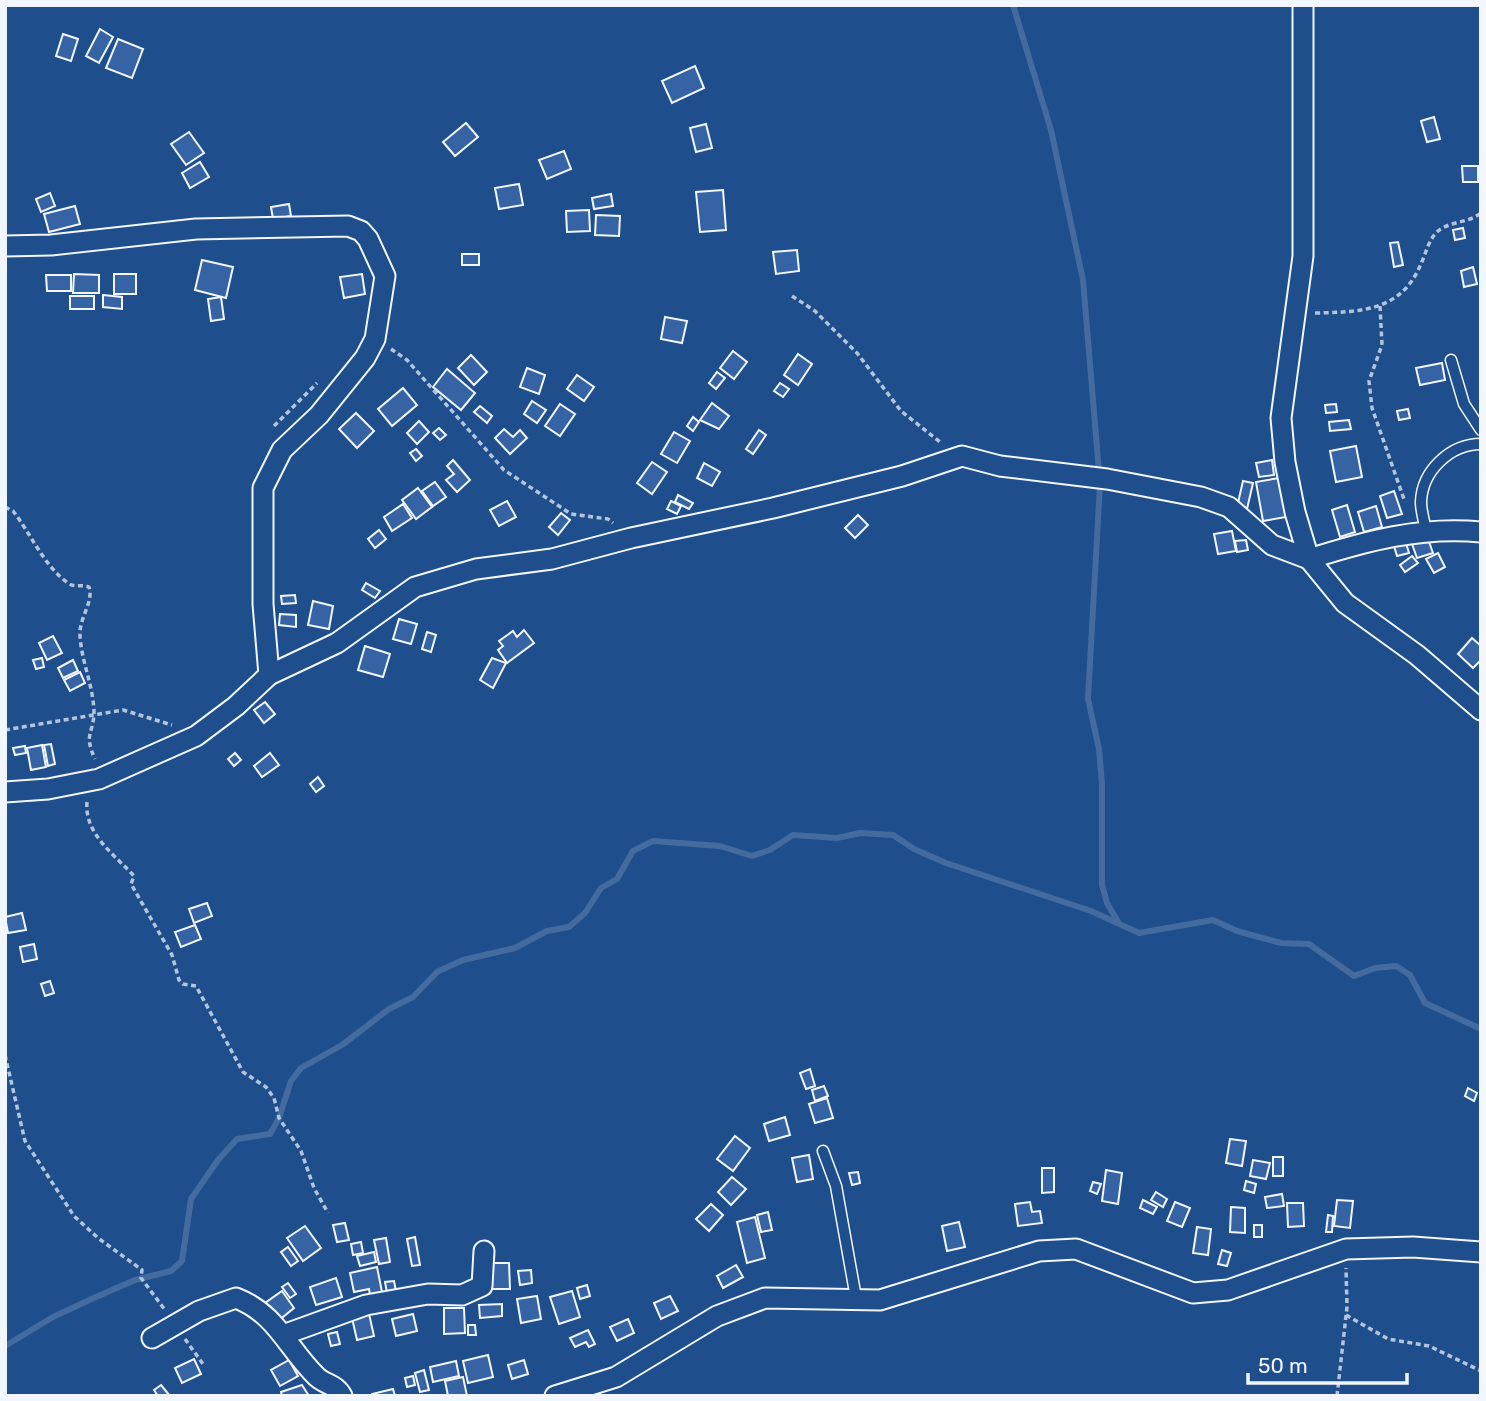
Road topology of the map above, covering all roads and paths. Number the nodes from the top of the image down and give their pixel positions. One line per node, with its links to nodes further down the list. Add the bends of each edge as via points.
1 (1303, 5): 6 (street, via 1303,256)
2 (1481, 213): 5 (path, via 1441,229 1430,240 1408,287)
3 (5, 246): 7 (street, via 196,229 348,226 368,239 385,276)
4 (792, 296): 13 (path, via 815,311 857,353 901,411)
5 (1380, 306): 6 (path); 15 (path, via 1382,345 1369,381 1372,408)
6 (1295, 314): 18 (street, via 1281,418 1284,462)
7 (375, 339): 17 (path, via 407,360 504,470 572,514 608,519); 19 (street, via 319,415 282,450 262,488)
8 (1451, 360): 11 (lane, via 1464,404)
9 (320, 379): 10 (path)
10 (274, 426)
11 (1481, 430)
12 (1481, 444): 15 (lane, via 1446,453 1432,471 1421,500)
13 (962, 456): 17 (street, via 773,509); 18 (street, via 1201,497 1229,507 1272,545)
14 (5, 507): 21 (path, via 13,511 63,579 71,586 89,587 80,637)
15 (1421, 531): 16 (street); 18 (street, via 1365,541)
16 (1481, 532)
17 (631, 538): 19 (street, via 552,559 476,569 415,587 337,643)
18 (1309, 559): 20 (street, via 1345,603 1417,655)
19 (269, 675): 23 (street)
20 (1481, 710)
21 (94, 715): 22 (path); 23 (path, via 123,710); 24 (path, via 87,736)
22 (5, 730)
23 (196, 736): 24 (street)
24 (99, 779): 25 (street); 28 (path, via 86,803 105,850 134,876 131,884 172,955 179,980 195,986 243,1072 274,1098 279,1118 301,1151)
25 (5, 792)
26 (5, 1055): 34 (path, via 25,1141 74,1216 142,1270 141,1278)
27 (823, 1151): 32 (lane, via 836,1186)
28 (328, 1213)
29 (1346, 1249): 31 (street); 32 (street, via 1228,1290 1193,1293 1076,1249 1039,1251 880,1300); 33 (path)
30 (484, 1251): 35 (street, via 482,1286 462,1295 428,1294 366,1305)
31 (1481, 1252)
32 (856, 1298): 40 (street, via 765,1298 717,1316 616,1377)
33 (1346, 1315): 38 (path, via 1388,1339 1429,1346); 41 (path)
34 (175, 1325): 35 (street, via 236,1298 256,1306); 36 (street); 37 (path)
35 (283, 1335): 39 (street, via 319,1379 338,1388)
36 (152, 1338)
37 (203, 1364)
38 (1481, 1371)
39 (342, 1396)
40 (555, 1396)
41 (1337, 1396)

